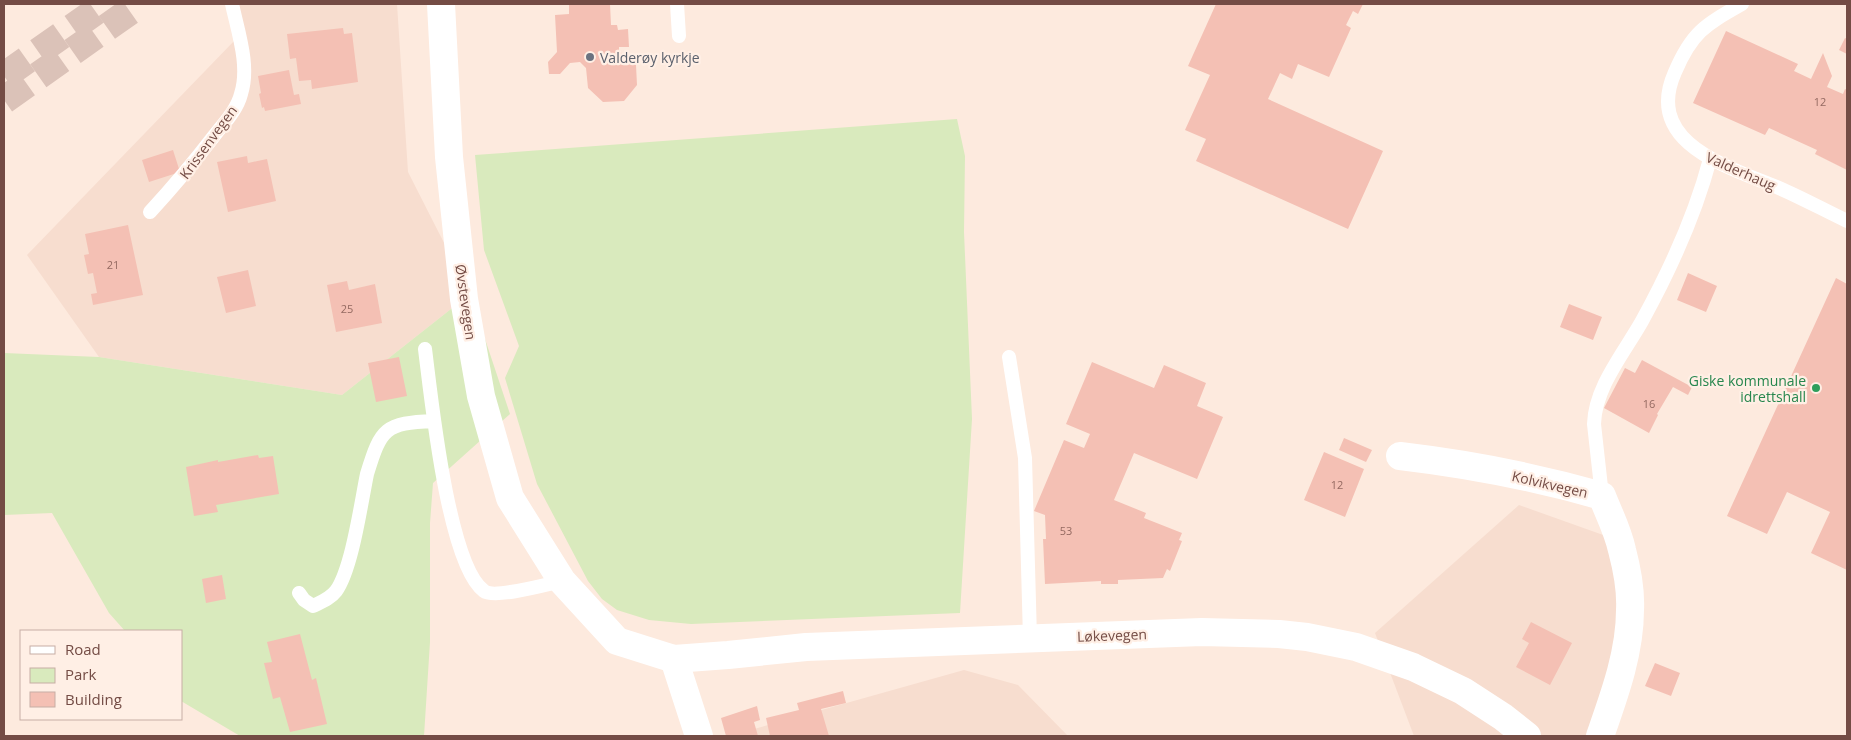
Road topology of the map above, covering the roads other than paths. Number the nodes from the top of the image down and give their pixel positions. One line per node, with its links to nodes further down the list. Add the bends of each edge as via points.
1 (232, 4): 7 (lane, Krissenvegen, via 243,60 241,95 231,114 180,180)
2 (441, 4): 14 (street, Øvstevegen, via 449,157 464,298 481,396 510,498)
3 (676, 4): 5 (lane)
4 (1742, 4): 6 (lane, Valderhaug, via 1698,32 1684,51 1671,80 1667,106 1672,122 1682,138)
5 (679, 36)
6 (1710, 159): 8 (lane, Valderhaug); 13 (lane, via 1676,253 1598,396 1594,424)
7 (150, 212)
8 (1847, 221)
9 (425, 349): 11 (lane)
10 (1009, 356): 16 (lane, via 1026,458)
11 (434, 421): 14 (lane, via 454,528 474,580 490,594); 15 (lane, via 405,422 381,437 367,474 348,564 336,591 313,606)
12 (1400, 456): 13 (street, Kolvikvegen, via 1444,461 1560,484)
13 (1602, 496): 20 (street, Kolvikvegen, via 1622,550 1630,611 1626,647)
14 (562, 581): 17 (street, Øvstevegen, via 617,641)
15 (299, 593)
16 (1030, 638): 17 (street, Løkevegen, via 806,647); 19 (street, Løkevegen, via 1202,632 1307,637 1356,647 1413,667 1463,691)
17 (674, 659): 18 (street)
18 (699, 736)
19 (1527, 736)
20 (1600, 736)

